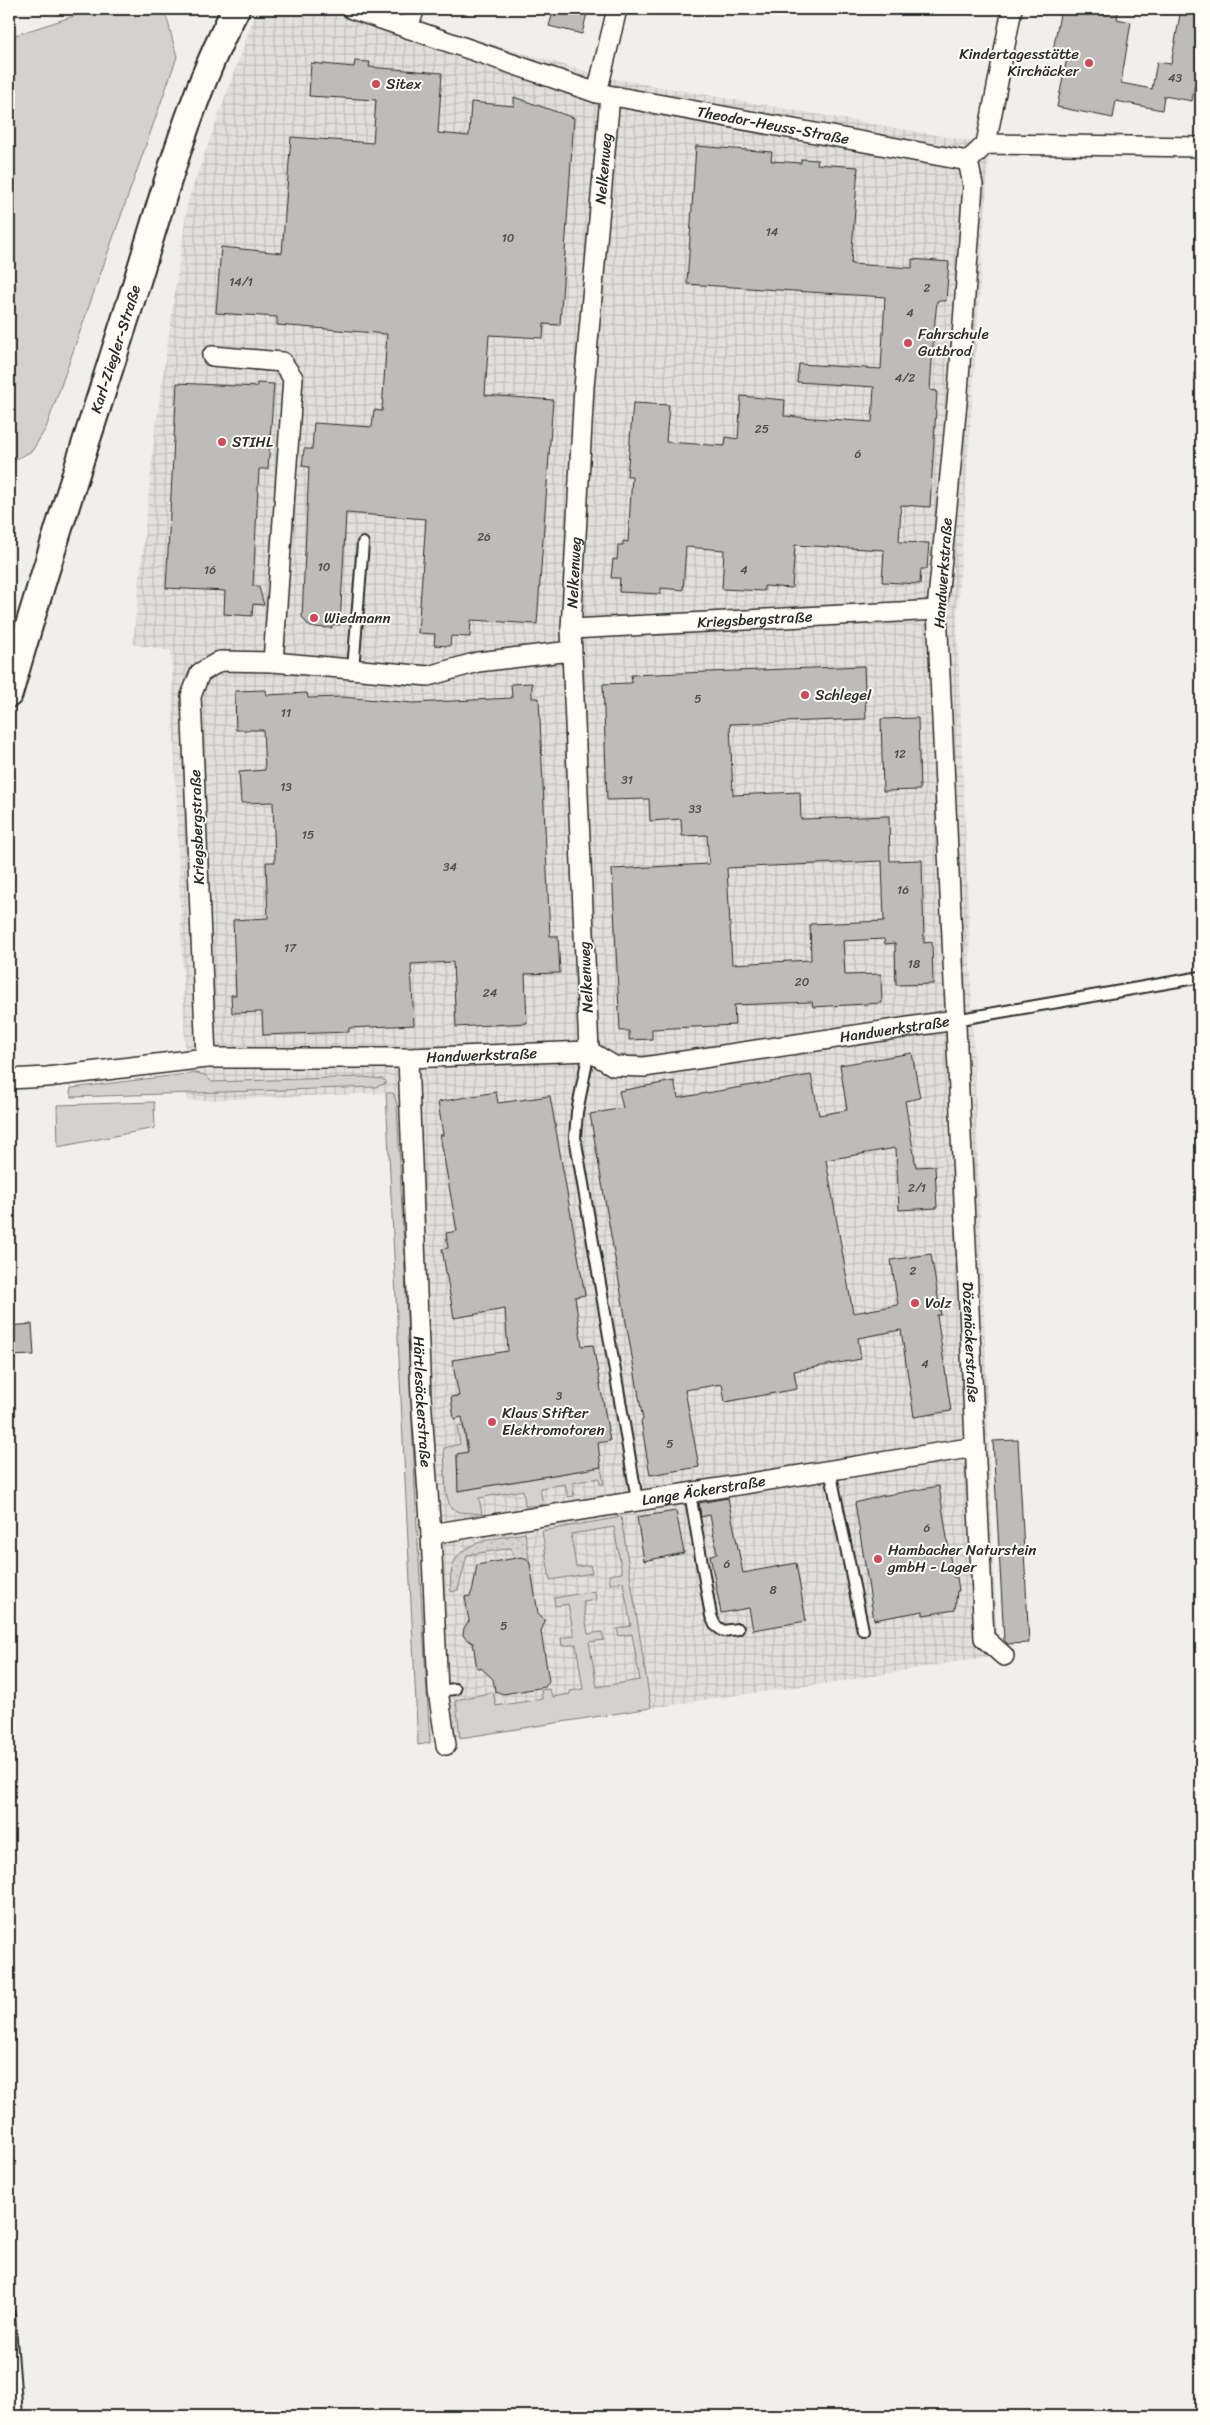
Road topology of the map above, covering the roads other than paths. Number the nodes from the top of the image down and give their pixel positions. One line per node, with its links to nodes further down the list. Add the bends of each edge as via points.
1 (236, 9): 18 (street, Karl-Ziegler-Straße, via 203,83 166,190)
2 (352, 9): 6 (street, Theodor-Heuss-Straße)
3 (415, 9): 6 (street)
4 (617, 9): 7 (street, Nelkenweg)
5 (1012, 9): 8 (street)
6 (408, 28): 7 (street, Theodor-Heuss-Straße)
7 (604, 94): 10 (street, Theodor-Heuss-Straße); 14 (street, Nelkenweg)
8 (986, 144): 9 (street); 10 (street)
9 (1201, 147)
10 (968, 161): 13 (street, Handwerkstraße, via 973,185 958,392)
11 (212, 356): 16 (street, via 282,362 293,378)
12 (363, 543): 17 (lane)
13 (937, 610): 14 (street, Kriegsbergstraße); 20 (street, Handwerkstraße)
14 (571, 629): 15 (street, Nelkenweg)
15 (571, 651): 17 (street, Kriegsbergstraße, via 478,662 428,676); 21 (street, Nelkenweg)
16 (273, 662): 17 (street, Kriegsbergstraße); 22 (street, Kriegsbergstraße, via 220,661 200,673 191,696)
17 (353, 670)
18 (9, 694)
19 (1201, 977): 20 (lane)
20 (956, 1020): 21 (street, Handwerkstraße, via 644,1067 614,1066); 25 (street, Dözenäckerstraße)
21 (589, 1050): 23 (street, Handwerkstraße); 28 (lane, via 575,1137)
22 (206, 1058): 23 (street, Handwerkstraße); 24 (street, Handwerkstraße, via 47,1077)
23 (408, 1058): 29 (street, Härtlesäckerstraße, via 421,1397)
24 (9, 1078)
25 (976, 1447): 26 (street, Lange Äckerstraße); 32 (street, Dözenäckerstraße, via 984,1638)
26 (830, 1470): 27 (street, Lange Äckerstraße); 31 (lane)
27 (690, 1493): 28 (street, Lange Äckerstraße); 30 (lane, via 711,1616 723,1631)
28 (637, 1500): 29 (street, Lange Äckerstraße)
29 (431, 1534): 33 (street, Härtlesäckerstraße, via 447,1690)
30 (738, 1629)
31 (863, 1630)
32 (1004, 1656)
33 (446, 1745)
34 (9, 2314): 35 (lane)
35 (17, 2416)

